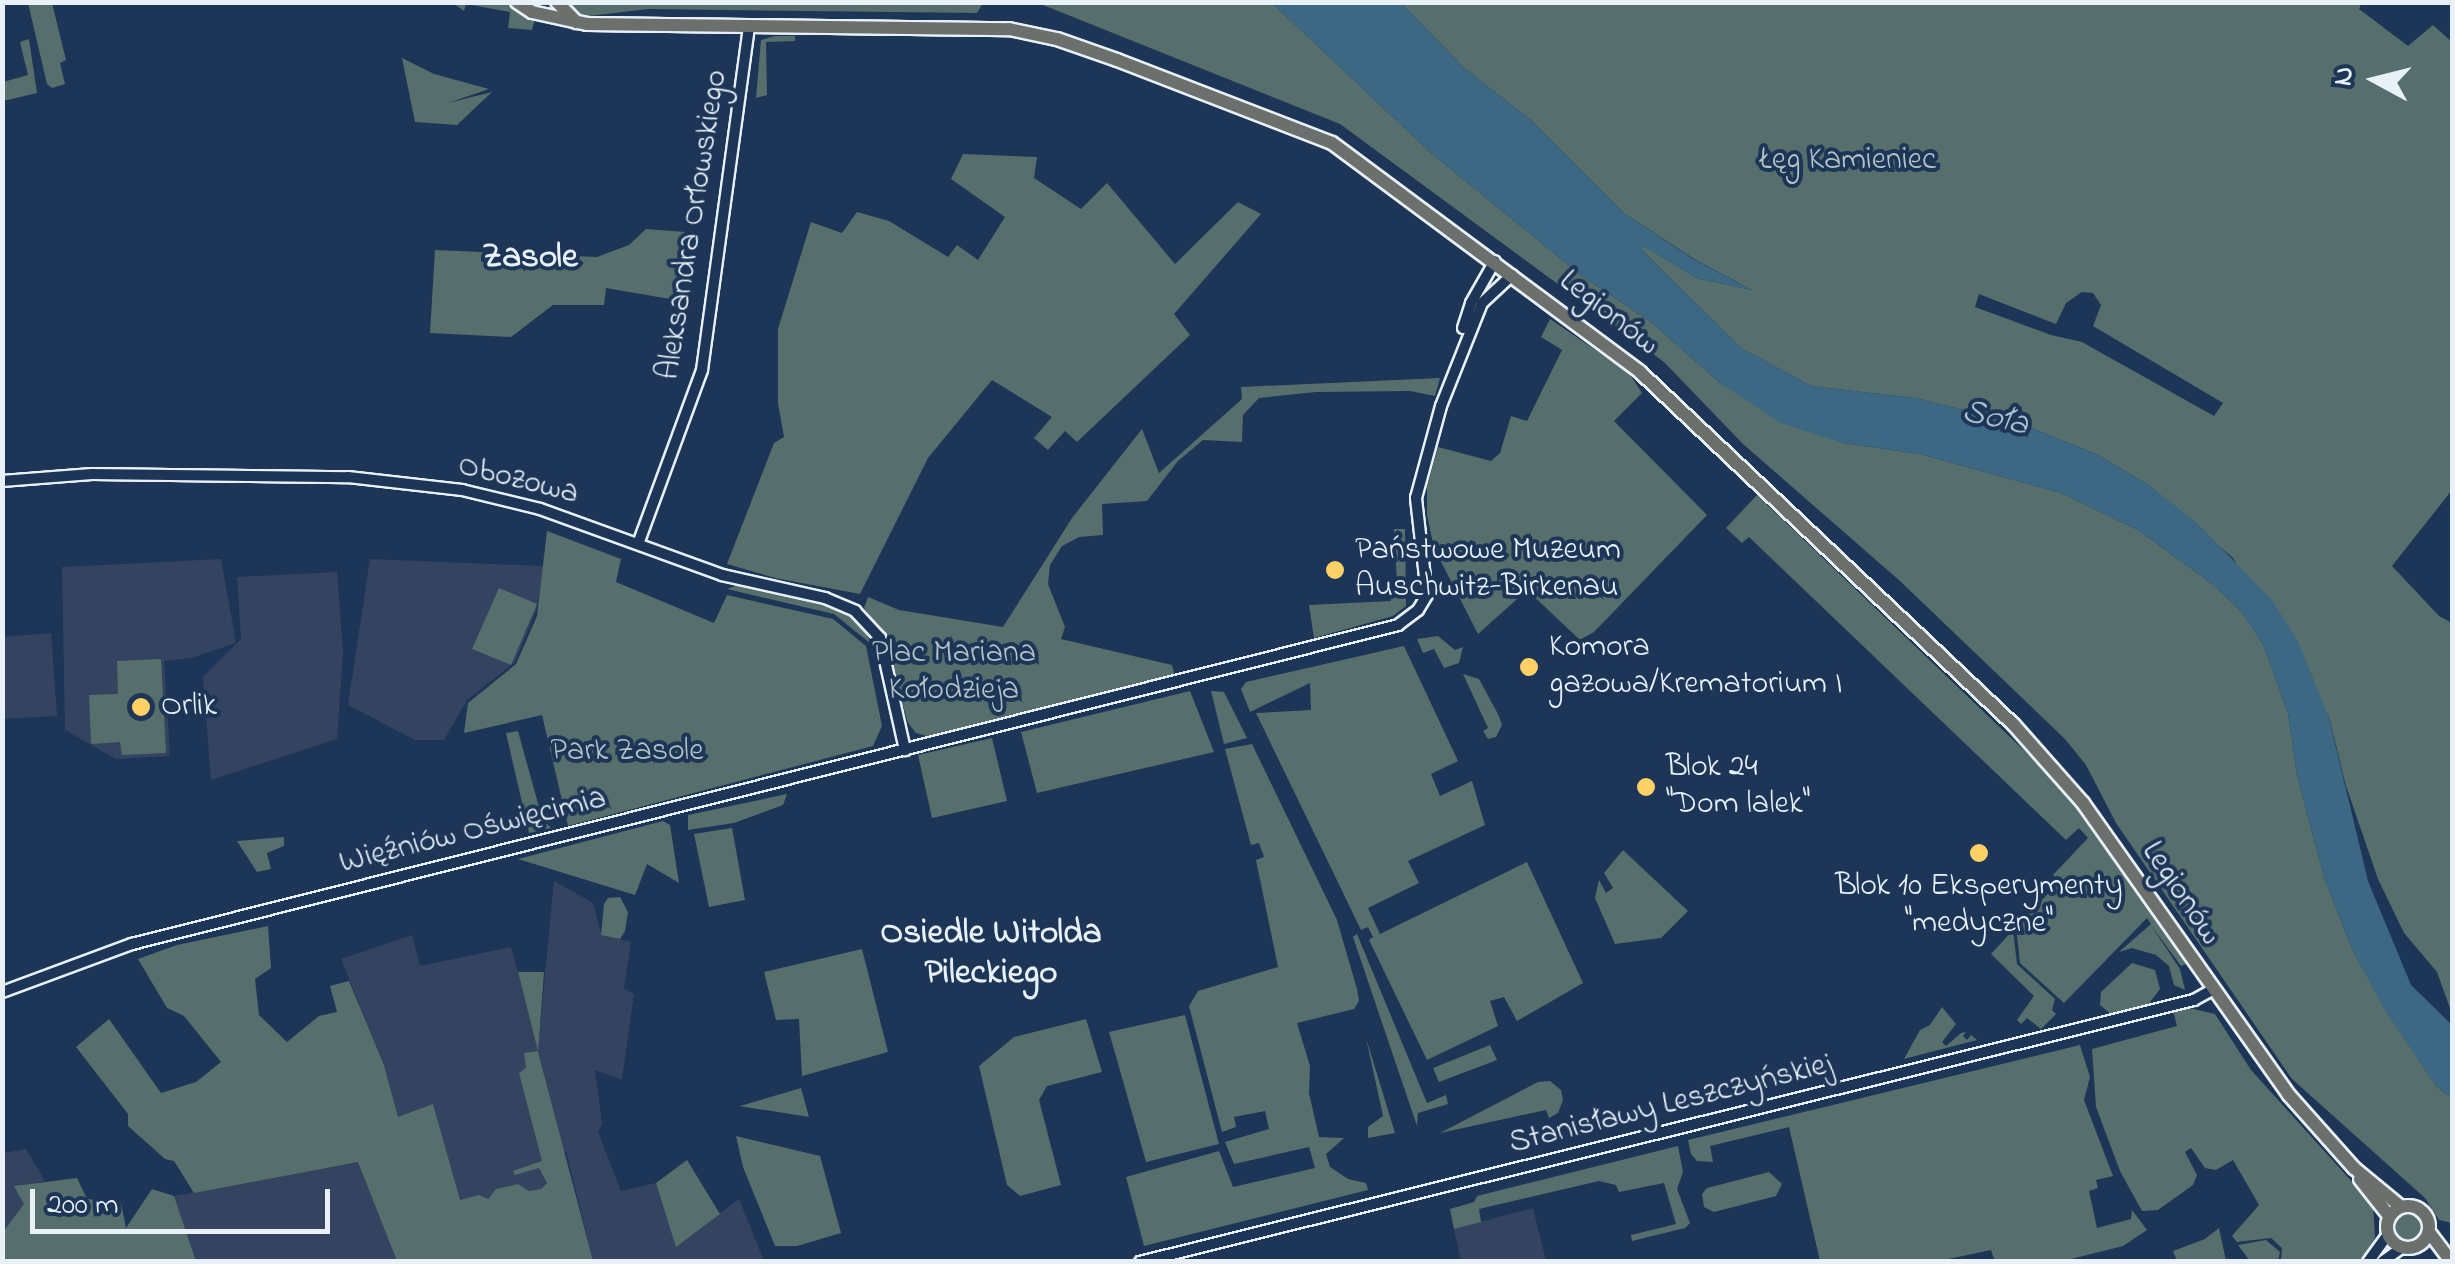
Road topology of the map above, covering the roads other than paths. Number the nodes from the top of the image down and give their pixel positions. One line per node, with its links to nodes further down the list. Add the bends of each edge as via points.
1 (518, 2): 4 (main road, Legionów)
2 (530, 2): 4 (main road, Legionów)
3 (557, 2): 5 (main road)
4 (542, 14): 5 (main road, Legionów)
5 (578, 24): 6 (main road, Legionów)
6 (749, 25): 7 (main road, Legionów, via 1009,29 1056,39 1332,144); 11 (street, Aleksandra Orłowskiego, via 702,370)
7 (1495, 262): 8 (main road, Legionów); 9 (street, Więźniów Oświęcimia, via 1471,303)
8 (1512, 275): 9 (street, Więźniów Oświęcimia, via 1482,303); 13 (main road, Legionów, via 1652,384 2025,736 2092,815)
9 (1452, 374): 12 (street, Więźniów Oświęcimia, via 1419,475 1426,595 1408,619)
10 (2, 481): 11 (street, Obozowa, via 173,474 400,482 510,500)
11 (638, 544): 12 (street, Obozowa, via 860,615 880,638)
12 (905, 750): 14 (street, Więźniów Oświęcimia, via 132,944)
13 (2212, 990): 15 (main road, Legionów, via 2290,1095); 19 (street, Stanisławy Leszczyńskiej)
14 (2, 992)
15 (2395, 1212): 16 (main road, via 2420,1208); 17 (main road)
16 (2429, 1232): 18 (main road); 23 (main road)
17 (2388, 1234): 18 (main road); 20 (street)
18 (2410, 1247): 21 (street); 22 (main road)
19 (1140, 1262)
20 (2368, 1262)
21 (2382, 1262)
22 (2441, 1262)
23 (2452, 1262)

